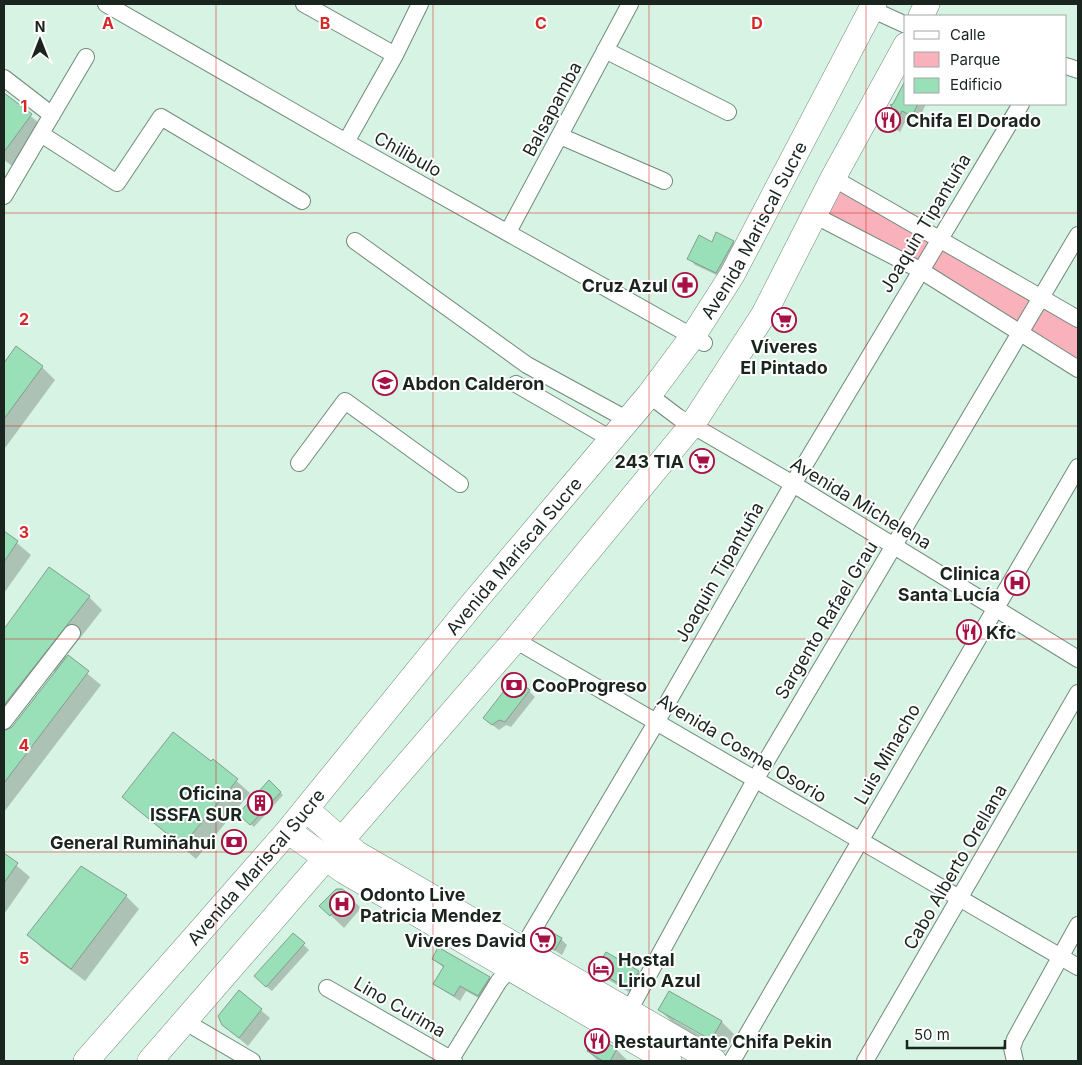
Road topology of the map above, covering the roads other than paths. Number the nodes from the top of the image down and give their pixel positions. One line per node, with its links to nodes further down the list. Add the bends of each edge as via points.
1 (304, 4): 9 (street)
2 (420, 4): 9 (street)
3 (630, 4): 8 (street, Balsapamba)
4 (110, 5): 17 (street, Chilibulo)
5 (873, 6): 6 (street); 31 (main road, Avenida Mariscal Sucre)
6 (904, 24)
7 (904, 49): 18 (main road)
8 (605, 50): 13 (street); 16 (street, Balsapamba)
9 (395, 55): 17 (street)
10 (86, 56): 14 (street)
11 (4, 78): 14 (street)
12 (1020, 105): 25 (street, Joaquin Tipantuña)
13 (728, 112)
14 (52, 116): 15 (street)
15 (42, 134): 20 (street); 21 (street, via 116,183 161,117)
16 (560, 136): 19 (street); 23 (street, Balsapamba)
17 (346, 142): 23 (street, Chilibulo)
18 (833, 178): 22 (main road); 25 (street)
19 (664, 181)
20 (4, 196)
21 (302, 201)
22 (814, 215): 27 (street); 36 (main road, via 764,314)
23 (508, 232): 31 (street, Chilibulo)
24 (1078, 235): 28 (street, Sargento Rafael Grau)
25 (938, 238): 27 (street, Joaquin Tipantuña); 28 (street)
26 (354, 241): 35 (street, via 527,365)
27 (920, 270): 30 (street); 41 (street, Joaquin Tipantuña)
28 (1042, 298): 29 (street); 30 (street, Sargento Rafael Grau)
29 (1078, 319)
30 (1022, 333): 32 (street); 42 (street, Sargento Rafael Grau)
31 (699, 339): 34 (main road, Avenida Mariscal Sucre)
32 (1078, 368)
33 (516, 384): 37 (street)
34 (649, 395): 35 (main road, Avenida Mariscal Sucre); 36 (street, Avenida Michelena)
35 (628, 420): 37 (main road, Avenida Mariscal Sucre)
36 (692, 425): 41 (street, Avenida Michelena); 45 (main road)
37 (611, 439): 51 (main road, Avenida Mariscal Sucre)
38 (299, 463): 40 (street, via 345,401)
39 (1078, 467): 43 (street, Luis Minacho)
40 (460, 484)
41 (792, 484): 42 (street, Avenida Michelena); 48 (street, Joaquin Tipantuña)
42 (894, 546): 43 (street, Avenida Michelena); 50 (street, Sargento Rafael Grau)
43 (994, 609): 46 (street, Avenida Michelena); 53 (street, Luis Minacho)
44 (72, 633): 49 (street)
45 (515, 640): 48 (street, Avenida Cosme Osorio); 54 (main road)
46 (1078, 659)
47 (1078, 693): 55 (street, Cabo Alberto Orellana)
48 (657, 721): 50 (street, Avenida Cosme Osorio); 58 (street, Joaquin Tipantuña)
49 (4, 722)
50 (755, 780): 53 (street, Avenida Cosme Osorio); 62 (street, Sargento Rafael Grau)
51 (306, 810): 52 (main road, Avenida Mariscal Sucre); 54 (main road)
52 (288, 831): 54 (main road); 64 (main road, Avenida Mariscal Sucre)
53 (860, 841): 55 (street, Avenida Cosme Osorio); 69 (street, Luis Minacho)
54 (335, 849): 58 (main road, via 344,871); 61 (main road)
55 (960, 899): 57 (street, Avenida Cosme Osorio); 70 (street, Cabo Alberto Orellana)
56 (1078, 925): 57 (street)
57 (1060, 956): 59 (street, Avenida Cosme Osorio); 71 (street, via 1015,1039 1012,1048)
58 (515, 959): 62 (main road); 63 (street, Joaquin Tipantuña)
59 (1078, 967)
60 (327, 988): 63 (street, Lino Curima)
61 (184, 1021): 65 (main road); 66 (street)
62 (623, 1021): 67 (main road); 68 (main road)
63 (452, 1060)
64 (86, 1061)
65 (150, 1061)
66 (252, 1061)
67 (669, 1061)
68 (714, 1061)
69 (732, 1061)
70 (865, 1061)
71 (1015, 1061)

